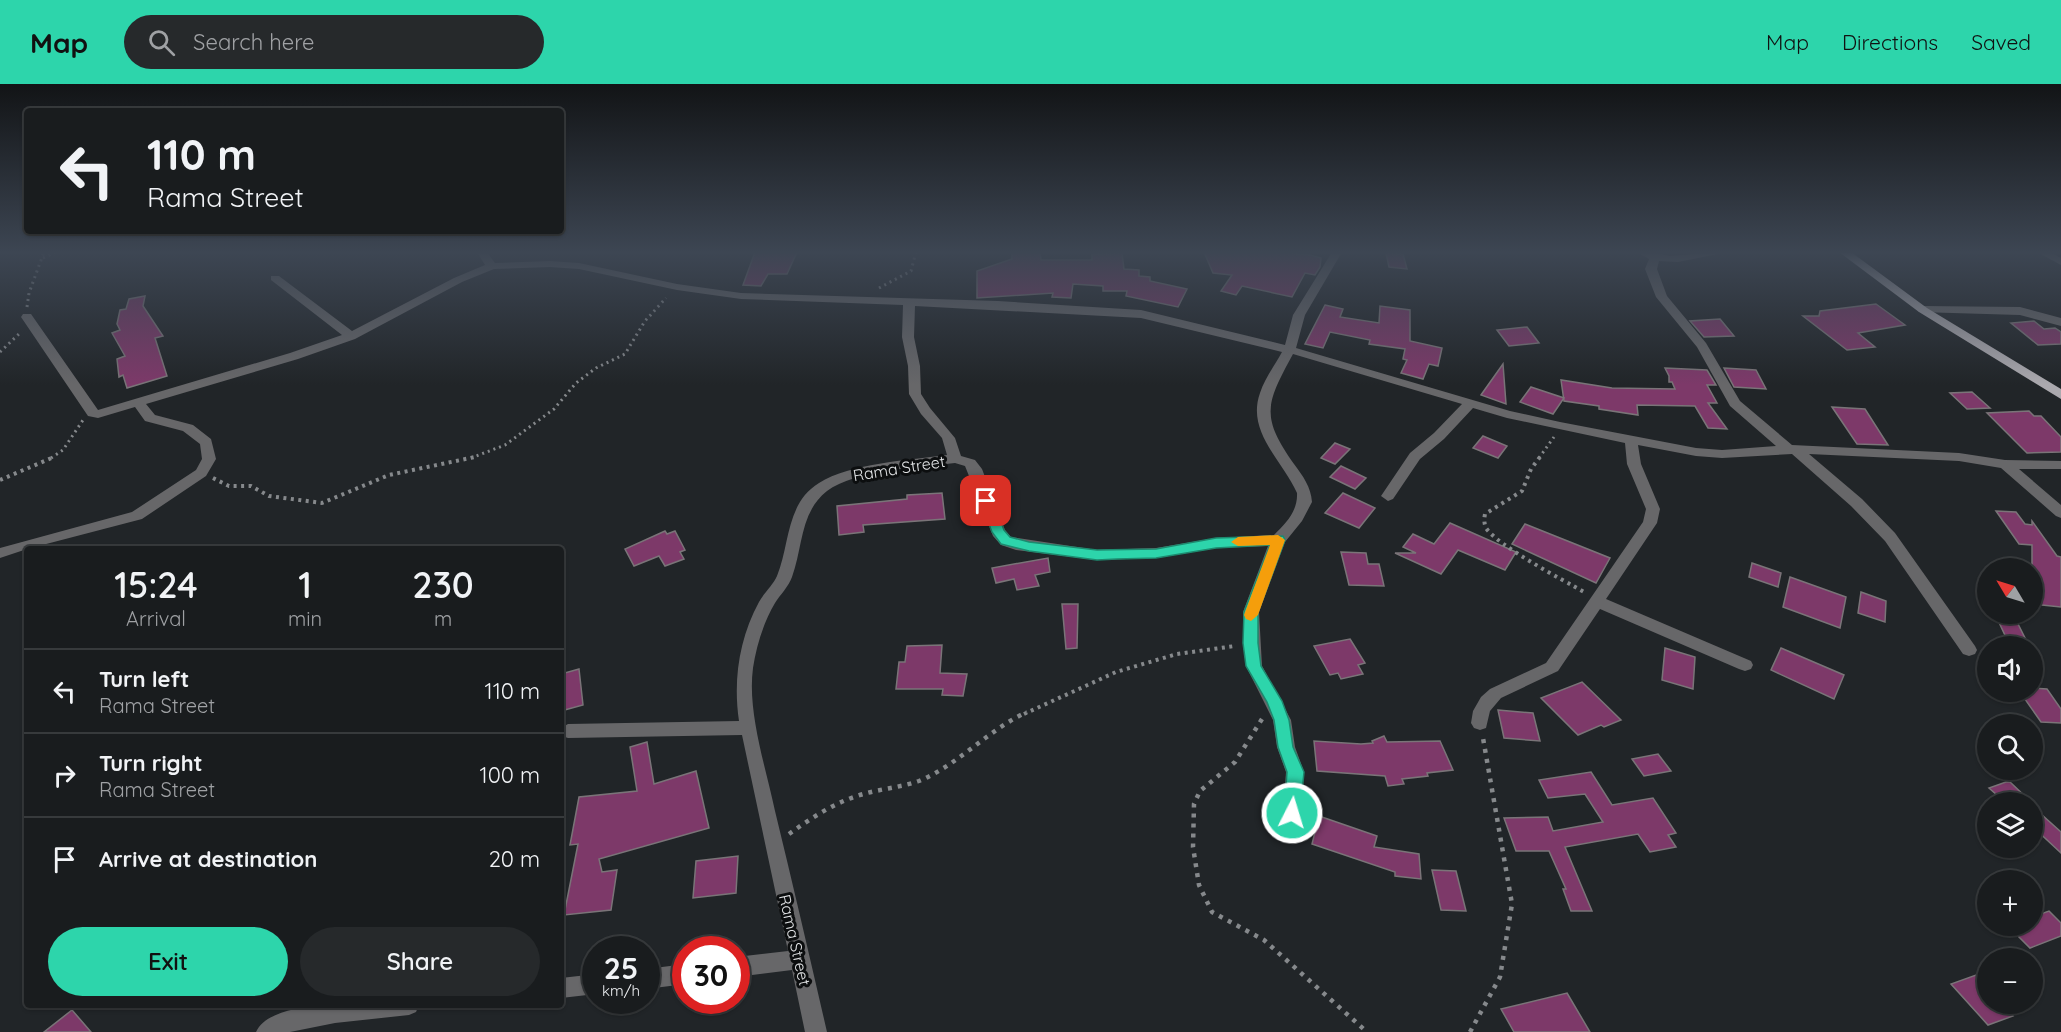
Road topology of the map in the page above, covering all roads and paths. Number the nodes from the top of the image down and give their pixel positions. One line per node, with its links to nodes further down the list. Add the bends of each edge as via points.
1 (298, 296): 14 (street)
2 (427, 296): 14 (street)
3 (668, 296): 26 (path, via 645,321 625,354 576,383 554,409 505,445 468,459 388,475 322,503 269,496 251,486 229,486)
4 (764, 296): 9 (street)
5 (862, 296): 9 (path)
6 (1309, 296): 15 (street, via 1298,317)
7 (1662, 296): 22 (street, via 1702,346 1735,403)
8 (1905, 296): 11 (main road)
9 (857, 299): 10 (street)
10 (909, 302): 15 (street, via 1141,314); 23 (street, via 908,335 915,394 953,443)
11 (1923, 309): 13 (street, via 2020,311); 16 (main road)
12 (27, 317): 19 (street)
13 (2061, 322)
14 (351, 336): 17 (street)
15 (1289, 350): 18 (street); 30 (street, via 1265,397 1263,419 1268,437 1303,488 1306,501 1297,519)
16 (2061, 395)
17 (138, 403): 19 (street); 26 (street, via 150,418 188,429 207,442 209,459)
18 (1470, 404): 20 (street); 28 (street, via 1415,456)
19 (93, 413): 27 (path, via 71,433 60,454)
20 (1560, 426): 21 (street); 34 (path, via 1531,469 1522,491 1485,514 1484,521 1487,529 1523,557)
21 (1631, 440): 22 (street, via 1710,454); 34 (street, via 1634,464 1653,509 1650,523)
22 (1792, 449): 24 (street, via 1959,457); 36 (street, via 1875,519)
23 (955, 459): 30 (street, Rama Street, via 975,469 998,532 1006,541 1016,544 1097,555); 40 (street, Rama Street, via 887,467 846,477 824,486 808,499 792,540 784,578 766,603 750,647 744,698)
24 (2005, 464): 25 (street); 29 (street)
25 (2061, 465)
26 (201, 473): 31 (street, via 137,516)
27 (0, 480)
28 (1388, 496)
29 (2061, 513)
30 (1278, 540): 35 (street, via 1251,612)
31 (26, 546)
32 (24, 547): 33 (street)
33 (0, 553)
34 (1599, 600): 37 (street); 39 (street, via 1552,667 1498,690 1485,704)
35 (1251, 643): 38 (street, via 1254,666); 43 (path, via 1177,654 1116,672 1006,722 936,772 918,781 856,796 817,814)
36 (1969, 650)
37 (1745, 665)
38 (1274, 701): 42 (street, via 1295,772); 51 (path, via 1235,762 1200,791 1194,804 1193,847 1199,885 1212,912 1264,940)
39 (1480, 723): 52 (path, via 1512,904 1500,977)
40 (749, 728): 41 (street); 43 (street, Rama Street)
41 (568, 731)
42 (1292, 813)
43 (773, 845): 44 (street, Rama Street)
44 (798, 959): 45 (street); 50 (street, Rama Street)
45 (750, 966)
46 (582, 986): 47 (street)
47 (564, 988)
48 (383, 1008): 49 (street, via 315,1016)
49 (267, 1032)
50 (816, 1032)
51 (1367, 1032)
52 (1470, 1032)

